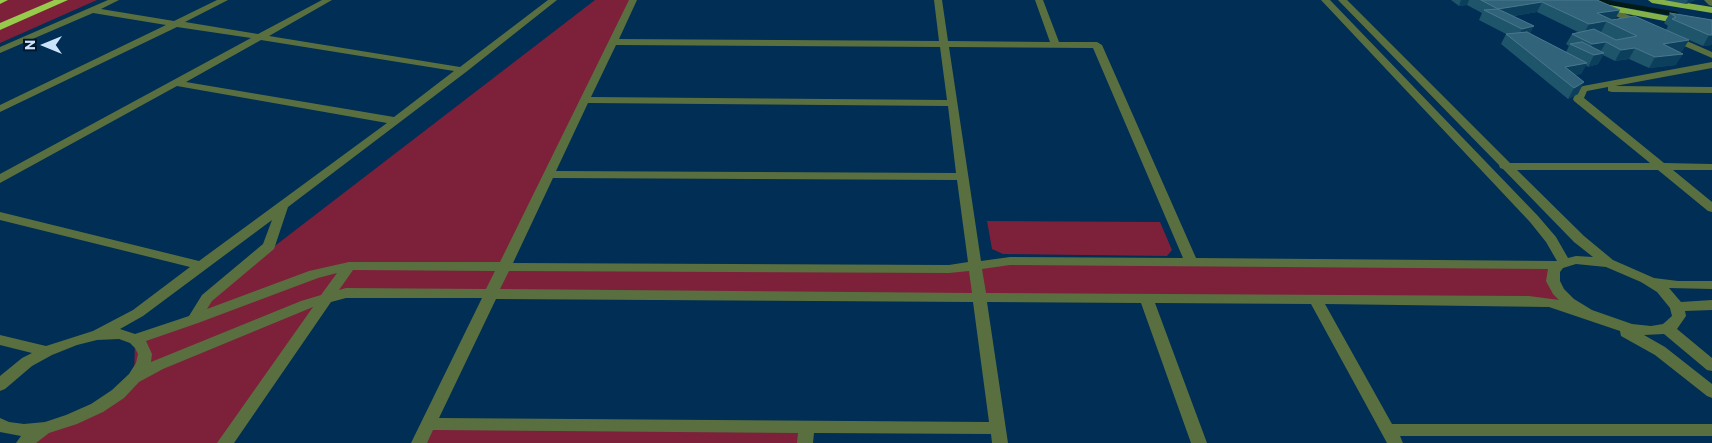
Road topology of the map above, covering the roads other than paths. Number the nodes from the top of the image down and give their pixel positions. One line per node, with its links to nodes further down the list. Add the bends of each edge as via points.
1 (4, 0): 14 (highway)
2 (63, 0): 20 (highway)
3 (115, 0): 17 (street)
4 (224, 0): 19 (street)
5 (328, 0): 24 (street)
6 (553, 0): 33 (street)
7 (634, 0): 25 (street)
8 (938, 0): 26 (street)
9 (1039, 0): 27 (street)
10 (1325, 0): 28 (street)
11 (1342, 0): 29 (street)
12 (1652, 0): 18 (main road)
13 (1708, 0): 15 (street)
14 (0, 1)
15 (1712, 2)
16 (1598, 6): 21 (street); 22 (main road)
17 (91, 10): 19 (street); 30 (street)
18 (1712, 10)
19 (175, 24): 24 (street); 39 (street)
20 (0, 27)
21 (1648, 27)
22 (1712, 27)
23 (1665, 35): 31 (street)
24 (258, 38): 33 (street); 34 (street)
25 (613, 42): 26 (street); 37 (street)
26 (944, 43): 27 (street); 38 (street)
27 (1055, 44): 50 (street, via 1097,46)
28 (1372, 49): 29 (street); 52 (street, via 1534,219 1551,240)
29 (1391, 49): 41 (street)
30 (0, 50)
31 (1712, 56)
32 (1712, 65): 36 (street)
33 (463, 70): 40 (street)
34 (176, 83): 40 (street); 46 (street)
35 (1712, 90): 36 (street)
36 (1581, 94): 42 (street)
37 (584, 100): 38 (street); 44 (street)
38 (953, 103): 45 (street)
39 (0, 109)
40 (396, 121): 47 (street)
41 (1504, 166): 42 (street); 51 (street, via 1578,240)
42 (1662, 167): 43 (street); 48 (street)
43 (1712, 167)
44 (550, 174): 45 (street); 56 (street)
45 (963, 177): 55 (street)
46 (0, 179)
47 (283, 205): 53 (street); 67 (street, via 269,246 208,298)
48 (1712, 208)
49 (0, 216): 53 (street)
50 (1191, 262): 52 (street); 55 (street, via 1010,261)
51 (1608, 263): 52 (street, via 1576,260); 57 (street)
52 (1561, 264): 66 (street, via 1553,272 1558,291)
53 (202, 266): 70 (street, via 138,313)
54 (349, 266): 56 (street); 60 (street); 67 (street, via 314,274)
55 (976, 266): 56 (street, via 949,269); 61 (street)
56 (504, 268): 59 (street)
57 (1650, 282): 58 (street); 65 (street)
58 (1712, 285)
59 (492, 294): 60 (street, via 346,293); 61 (street); 79 (street)
60 (329, 296): 75 (street, via 177,355); 87 (street)
61 (979, 297): 62 (street); 83 (street)
62 (1146, 298): 63 (street); 89 (street)
63 (1315, 299): 66 (street, via 1529,301 1556,304); 84 (street)
64 (1712, 305): 65 (street)
65 (1677, 307): 69 (street, via 1679,316 1675,324)
66 (1587, 313): 68 (street)
67 (193, 320): 71 (street)
68 (1608, 323): 69 (street, via 1651,331); 77 (street, via 1660,351)
69 (1666, 329): 74 (street)
70 (97, 335): 71 (street, via 119,334); 73 (street)
71 (135, 339): 75 (street, via 145,354)
72 (0, 340): 73 (street)
73 (47, 351): 76 (street, via 27,362)
74 (1712, 366)
75 (134, 378): 80 (street, via 97,408)
76 (0, 386)
77 (1712, 392)
78 (0, 424): 80 (street, via 24,430)
79 (429, 424): 82 (street); 88 (street)
80 (45, 428): 86 (street)
81 (1712, 430): 85 (street)
82 (806, 435): 83 (street)
83 (999, 436)
84 (1392, 436): 85 (street)
85 (1586, 437)
86 (24, 443)
87 (225, 443)
88 (420, 443)
89 (1199, 443)

